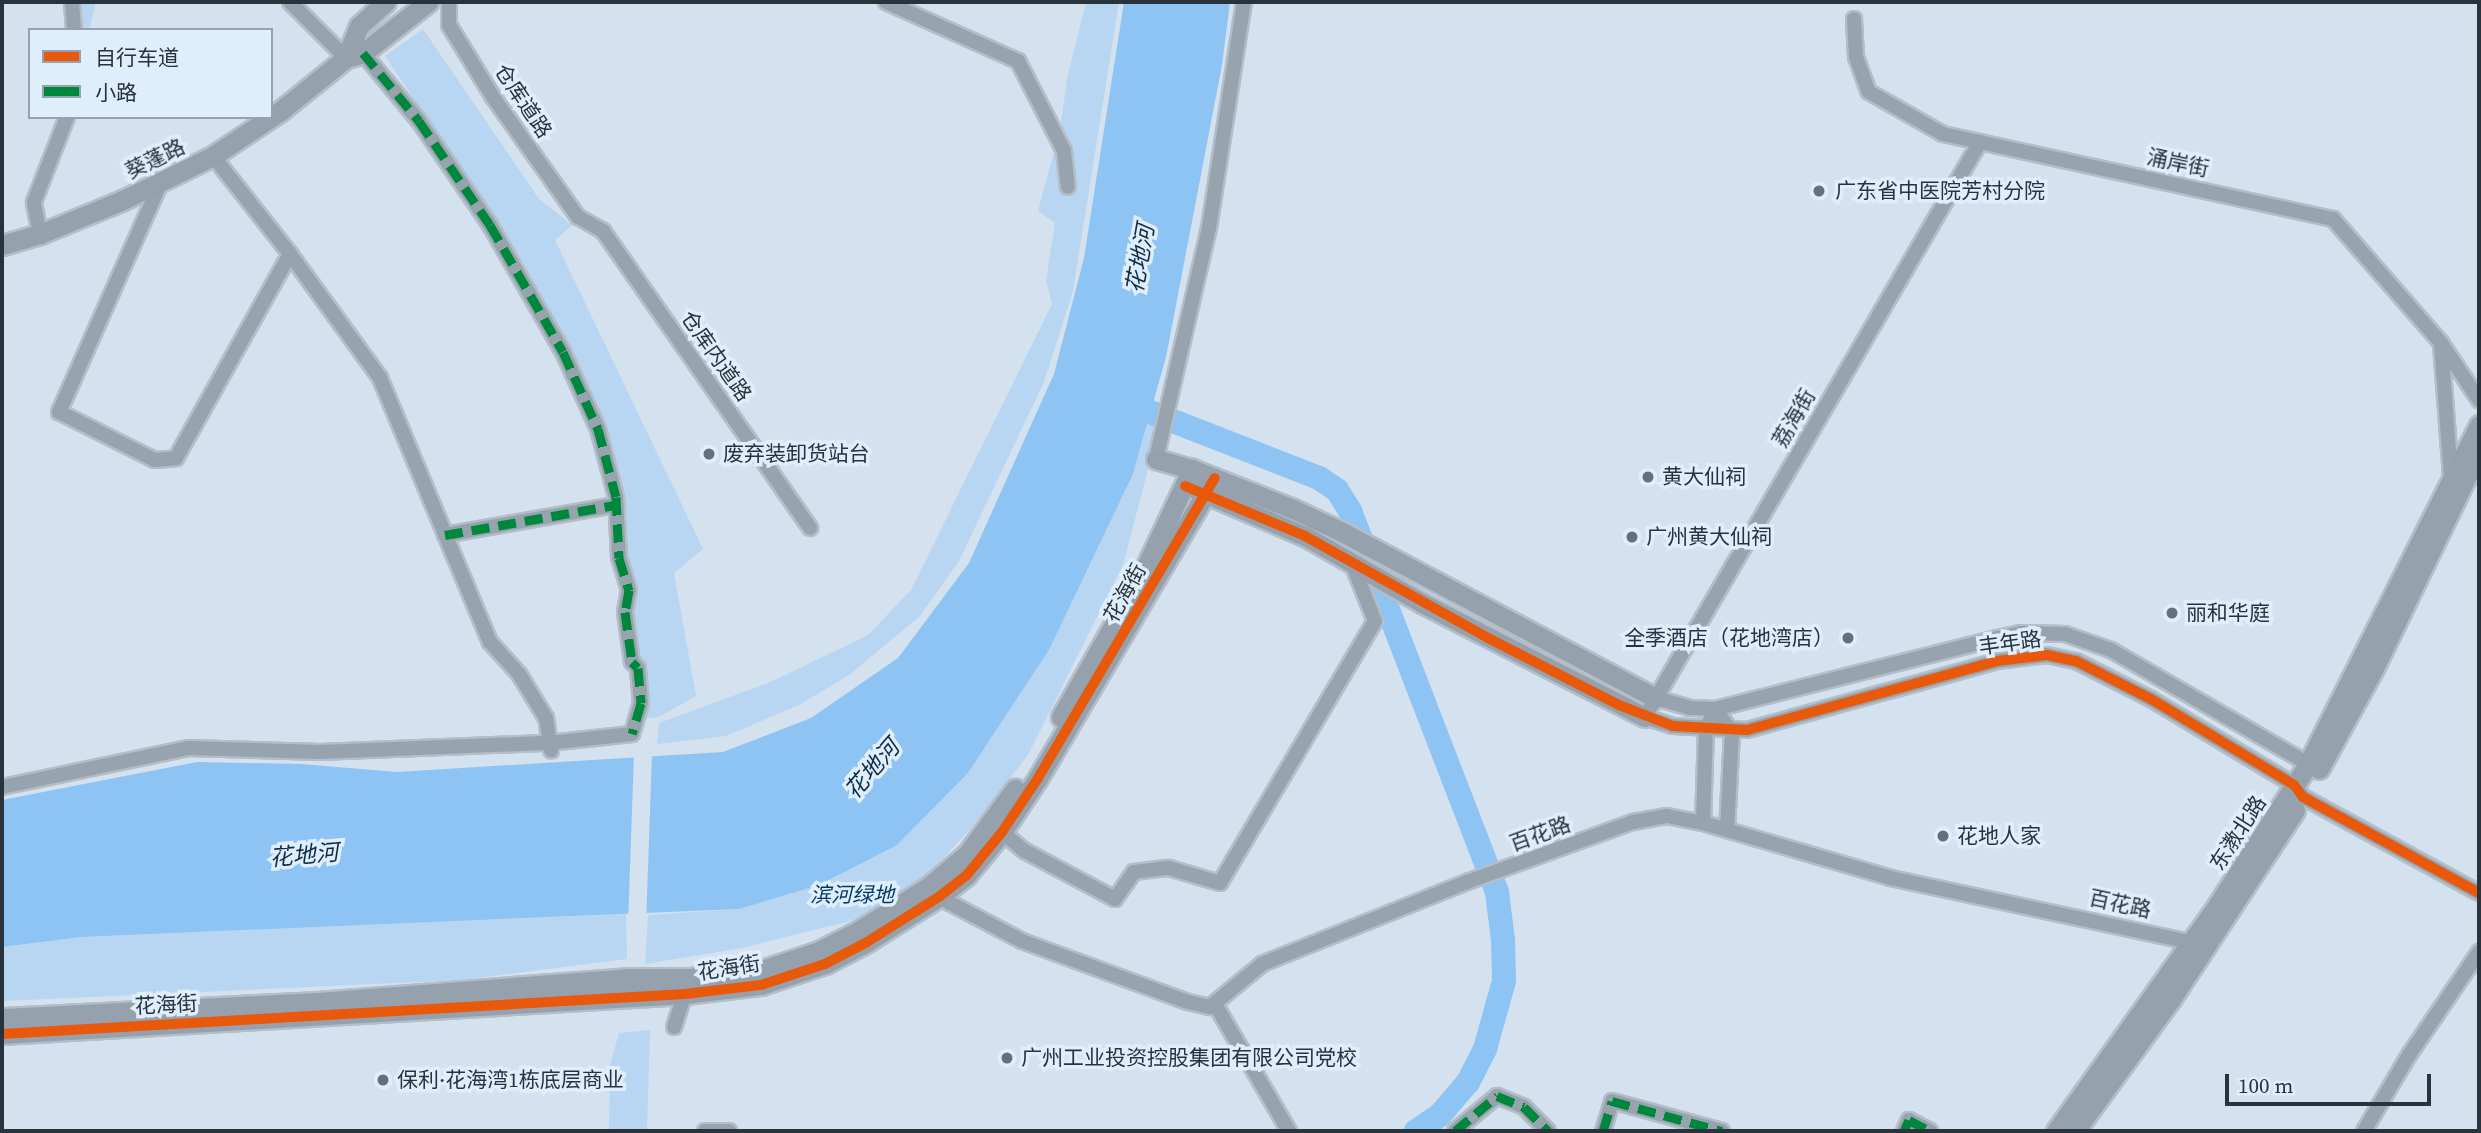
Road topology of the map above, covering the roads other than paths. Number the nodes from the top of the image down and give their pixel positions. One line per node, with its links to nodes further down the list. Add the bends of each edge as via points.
1 (72, 2): 9 (street)
2 (290, 2): 10 (street)
3 (386, 2): 10 (street, 葵蓬路, via 359,26)
4 (428, 2): 10 (street, 葵蓬路)
5 (449, 2): 18 (street, 仓库道路, via 449,25 493,97)
6 (886, 2): 17 (street, via 1018,61 1064,151)
7 (1244, 2): 26 (street, via 1211,216)
8 (1854, 19): 14 (street, 涌岸街, via 1856,57 1869,92 1943,134)
9 (74, 28)
10 (355, 56): 11 (street, 葵蓬路); 30 (street, via 419,121 460,179 563,352 598,429)
11 (273, 117)
12 (66, 119): 19 (street, via 34,202)
13 (270, 119): 15 (street, 葵蓬路)
14 (1980, 142): 22 (street, 涌岸街, via 2333,219); 34 (street, 荔海街)
15 (213, 156): 16 (street, 葵蓬路); 21 (street)
16 (161, 181): 19 (street, 葵蓬路); 21 (street, via 59,412 155,460 176,458)
17 (1068, 187)
18 (578, 217): 31 (street, 仓库内道路, via 603,231)
19 (40, 234): 20 (street, 葵蓬路)
20 (2, 245)
21 (290, 254): 32 (street, via 380,379)
22 (2441, 343): 23 (street, 涌岸街); 28 (street)
23 (2479, 400)
24 (2479, 425): 28 (street, 东漖北路)
25 (2479, 451): 28 (street, 东漖北路)
26 (1156, 458): 27 (street)
27 (1188, 477): 29 (street); 46 (street, 花海街, via 1140,579 1039,755)
28 (2465, 479): 40 (street, 东漖北路, via 2374,668)
29 (1211, 486): 33 (street); 34 (street, via 1342,532); 45 (street, 花海街)
30 (616, 505): 32 (street); 39 (street, via 619,558 629,590 625,612 641,703 632,734)
31 (810, 528)
32 (446, 536): 39 (street, via 490,642 520,674 545,718)
33 (1351, 560): 36 (street, via 1422,603); 45 (street, via 1375,621 1220,883 1169,868 1135,872 1115,899 1025,850)
34 (1656, 698): 35 (street, via 1690,708); 36 (street, 荔海街)
35 (1715, 709): 37 (street); 38 (street); 40 (street, 丰年路, via 2020,633 2065,634 2111,650)
36 (1645, 717): 37 (street, 丰年路)
37 (1706, 729): 38 (street, 丰年路); 43 (street)
38 (1732, 732): 42 (street, 丰年路, via 1997,661 2047,655 2109,675); 44 (street)
39 (550, 747): 41 (street, via 320,752 189,748)
40 (2313, 767): 42 (street, 东漖北路)
41 (2, 787)
42 (2299, 791): 47 (street, 丰年路); 48 (street, 东漖北路)
43 (1703, 823): 44 (street, 百花路); 51 (street, 百花路, via 1667,816 1650,818 1482,877 1254,967)
44 (1727, 830): 48 (street, 百花路, via 1904,881)
45 (1002, 832): 46 (street, 花海街, via 966,876)
46 (934, 892): 50 (street, 花海街, via 867,942 825,964 761,985); 51 (street, via 1022,941 1201,1007); 52 (street, 花海街, via 819,951 726,976 630,978 318,1002)
47 (2479, 893)
48 (2199, 945): 64 (street, 东漖北路); 65 (street, 东漖北路)
49 (2479, 952): 66 (street)
50 (685, 994): 53 (street); 54 (street, 花海街)
51 (1215, 1004): 57 (street)
52 (2, 1018)
53 (674, 1027)
54 (2, 1034)
55 (705, 1131): 56 (street)
56 (729, 1131)
57 (1289, 1131)
58 (1455, 1131): 59 (street, via 1497,1096 1524,1107)
59 (1548, 1131)
60 (1603, 1131): 61 (street, via 1612,1101)
61 (1722, 1131)
62 (1904, 1131): 63 (street, via 1909,1120)
63 (1930, 1131)
64 (2056, 1131)
65 (2075, 1131)
66 (2364, 1131)

